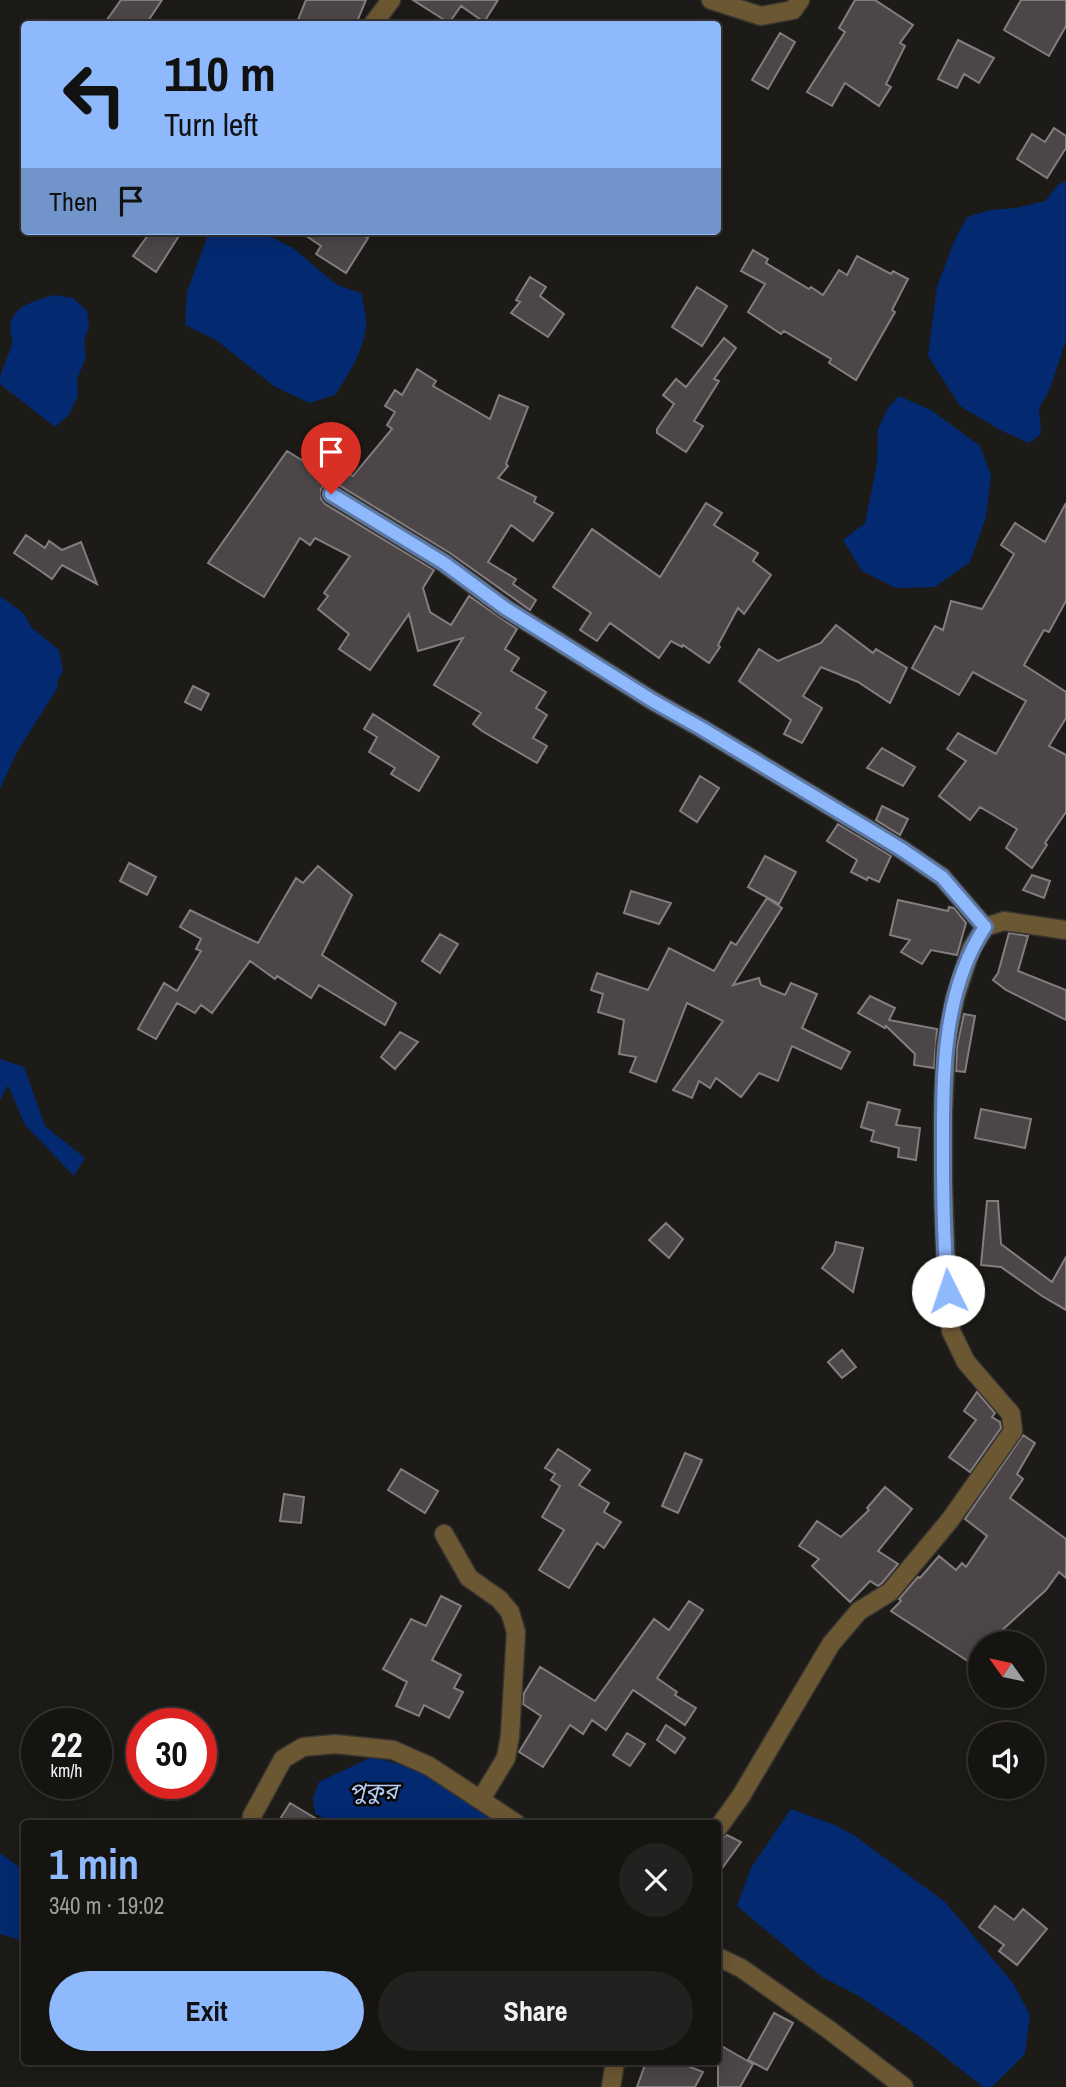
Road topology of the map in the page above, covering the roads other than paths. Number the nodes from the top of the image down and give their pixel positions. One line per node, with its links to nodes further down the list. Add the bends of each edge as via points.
1 (391, 0): 4 (street)
2 (711, 0): 3 (street, via 761,16 793,10)
3 (800, 0)
4 (375, 21)
5 (331, 494): 6 (street, via 653,701 901,849 942,877)
6 (985, 927): 7 (street, via 1004,921); 12 (street, via 971,949 954,998 946,1045 946,1270 951,1331 966,1362 1011,1414 1013,1431 950,1520 890,1592 859,1611 831,1644)
7 (1066, 930)
8 (444, 1534): 9 (street, via 469,1578 510,1612 516,1632 506,1758)
9 (481, 1799): 10 (street, via 429,1766 393,1750 335,1744 303,1747 282,1759); 11 (street)
10 (251, 1820)
11 (511, 1820)
12 (721, 1824)
13 (721, 1958): 16 (street)
14 (615, 2065): 15 (street)
15 (611, 2087)
16 (904, 2087)

